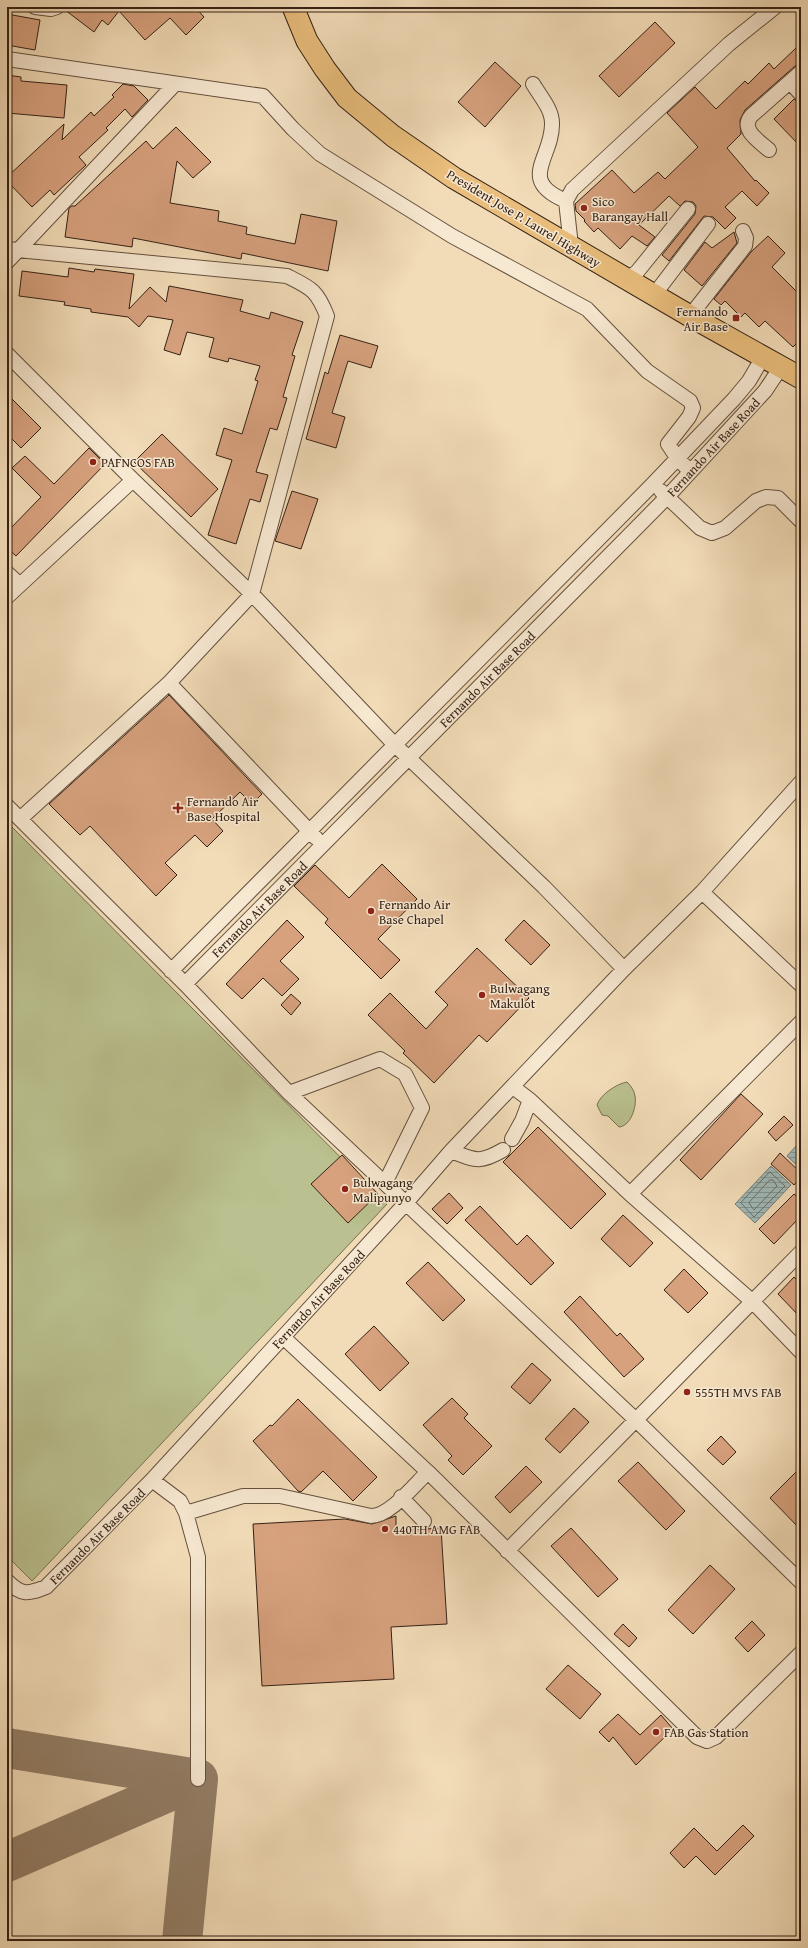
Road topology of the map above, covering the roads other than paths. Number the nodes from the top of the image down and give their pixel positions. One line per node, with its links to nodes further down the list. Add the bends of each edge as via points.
1 (35, 7): 2 (street)
2 (57, 7)
3 (293, 7): 16 (highway, President Jose P. Laurel Highway, via 307,41 325,69 348,98 367,115 454,178)
4 (774, 7): 12 (street, via 666,102 572,190)
5 (7, 59): 8 (street)
6 (801, 72): 7 (street)
7 (790, 82): 10 (street); 11 (street, via 747,122 752,135)
8 (175, 84): 17 (street); 30 (street, via 263,96 320,154 452,236 586,309 647,371 690,402 694,408 668,444)
9 (533, 84): 12 (street, via 552,121 549,143 540,167 540,178 545,188 554,196)
10 (801, 94)
11 (769, 150)
12 (566, 201): 16 (street)
13 (688, 209): 19 (street, via 637,272)
14 (708, 224): 20 (street)
15 (743, 231): 21 (street, via 746,238 745,246)
16 (571, 246): 19 (highway, President Jose P. Laurel Highway)
17 (12, 250): 18 (street); 39 (street, via 287,276 308,286 320,298 327,316 325,326)
18 (7, 262)
19 (627, 279): 20 (highway, President Jose P. Laurel Highway)
20 (654, 295): 21 (highway, President Jose P. Laurel Highway)
21 (690, 316): 23 (highway, President Jose P. Laurel Highway)
22 (7, 354): 32 (street)
23 (763, 357): 24 (highway, President Jose P. Laurel Highway); 26 (street, Fernando Air Base Road, via 749,380)
24 (781, 367): 25 (highway, President Jose P. Laurel Highway); 27 (street, Fernando Air Base Road, via 765,391)
25 (801, 378)
26 (712, 420): 27 (street, via 716,420); 28 (street, Fernando Air Base Road)
27 (728, 432): 29 (street, Fernando Air Base Road)
28 (700, 434): 29 (street); 30 (street, Fernando Air Base Road)
29 (713, 446): 31 (street, Fernando Air Base Road)
30 (678, 459): 31 (street); 33 (street, Fernando Air Base Road)
31 (690, 471): 34 (street, Fernando Air Base Road)
32 (133, 480): 37 (street); 39 (street)
33 (652, 485): 34 (street); 38 (street, Fernando Air Base Road)
34 (668, 496): 35 (street, via 686,517 700,528 712,533 725,528 756,501 766,497 778,498); 41 (street, Fernando Air Base Road)
35 (801, 521)
36 (7, 573): 37 (street)
37 (19, 584): 40 (street)
38 (554, 585): 41 (street, via 555,596 558,599); 42 (street, Fernando Air Base Road)
39 (252, 594): 44 (street); 45 (street)
40 (7, 597)
41 (566, 599): 43 (street, Fernando Air Base Road)
42 (534, 605): 43 (street, via 544,609); 45 (street, Fernando Air Base Road)
43 (546, 620): 46 (street, Fernando Air Base Road)
44 (169, 682): 49 (street); 50 (street)
45 (396, 745): 46 (street); 50 (street, Fernando Air Base Road)
46 (409, 758): 51 (street, Fernando Air Base Road); 55 (street, via 544,886)
47 (801, 782): 52 (street, Fernando Air Base Road)
48 (7, 806): 49 (street)
49 (20, 818): 56 (street)
50 (310, 832): 51 (street); 53 (street, Fernando Air Base Road)
51 (324, 845): 54 (street, Fernando Air Base Road)
52 (702, 892): 55 (street, Fernando Air Base Road); 58 (street)
53 (214, 928): 54 (street); 56 (street, Fernando Air Base Road)
54 (228, 941): 57 (street, Fernando Air Base Road)
55 (624, 969): 60 (street, Fernando Air Base Road)
56 (171, 971): 57 (street)
57 (185, 984): 61 (street)
58 (801, 985)
59 (801, 1022): 67 (street)
60 (513, 1086): 62 (street); 65 (street, Fernando Air Base Road)
61 (289, 1093): 66 (street); 66 (street, via 380,1059 405,1074 422,1108)
62 (530, 1100): 63 (street); 67 (street)
63 (512, 1139)
64 (503, 1150): 65 (street, via 488,1159 473,1160)
65 (451, 1151): 68 (street, Fernando Air Base Road)
66 (385, 1183): 68 (street)
67 (630, 1194): 70 (street)
68 (405, 1204): 71 (street, Fernando Air Base Road); 73 (street)
69 (801, 1252): 70 (street)
70 (753, 1302): 72 (street); 73 (street)
71 (283, 1337): 74 (street); 75 (street, Fernando Air Base Road)
72 (801, 1352)
73 (637, 1421): 79 (street); 81 (street)
74 (428, 1472): 76 (street); 79 (street)
75 (152, 1480): 77 (street, via 180,1500); 80 (street, Fernando Air Base Road, via 46,1587 30,1593 17,1591)
76 (401, 1497): 77 (street, via 379,1516 280,1496 243,1496); 78 (street)
77 (186, 1513): 83 (street, via 198,1557)
78 (424, 1521)
79 (507, 1551): 82 (street, via 697,1737 707,1741 716,1737)
80 (7, 1581)
81 (801, 1582)
82 (801, 1653)
83 (198, 1779)

